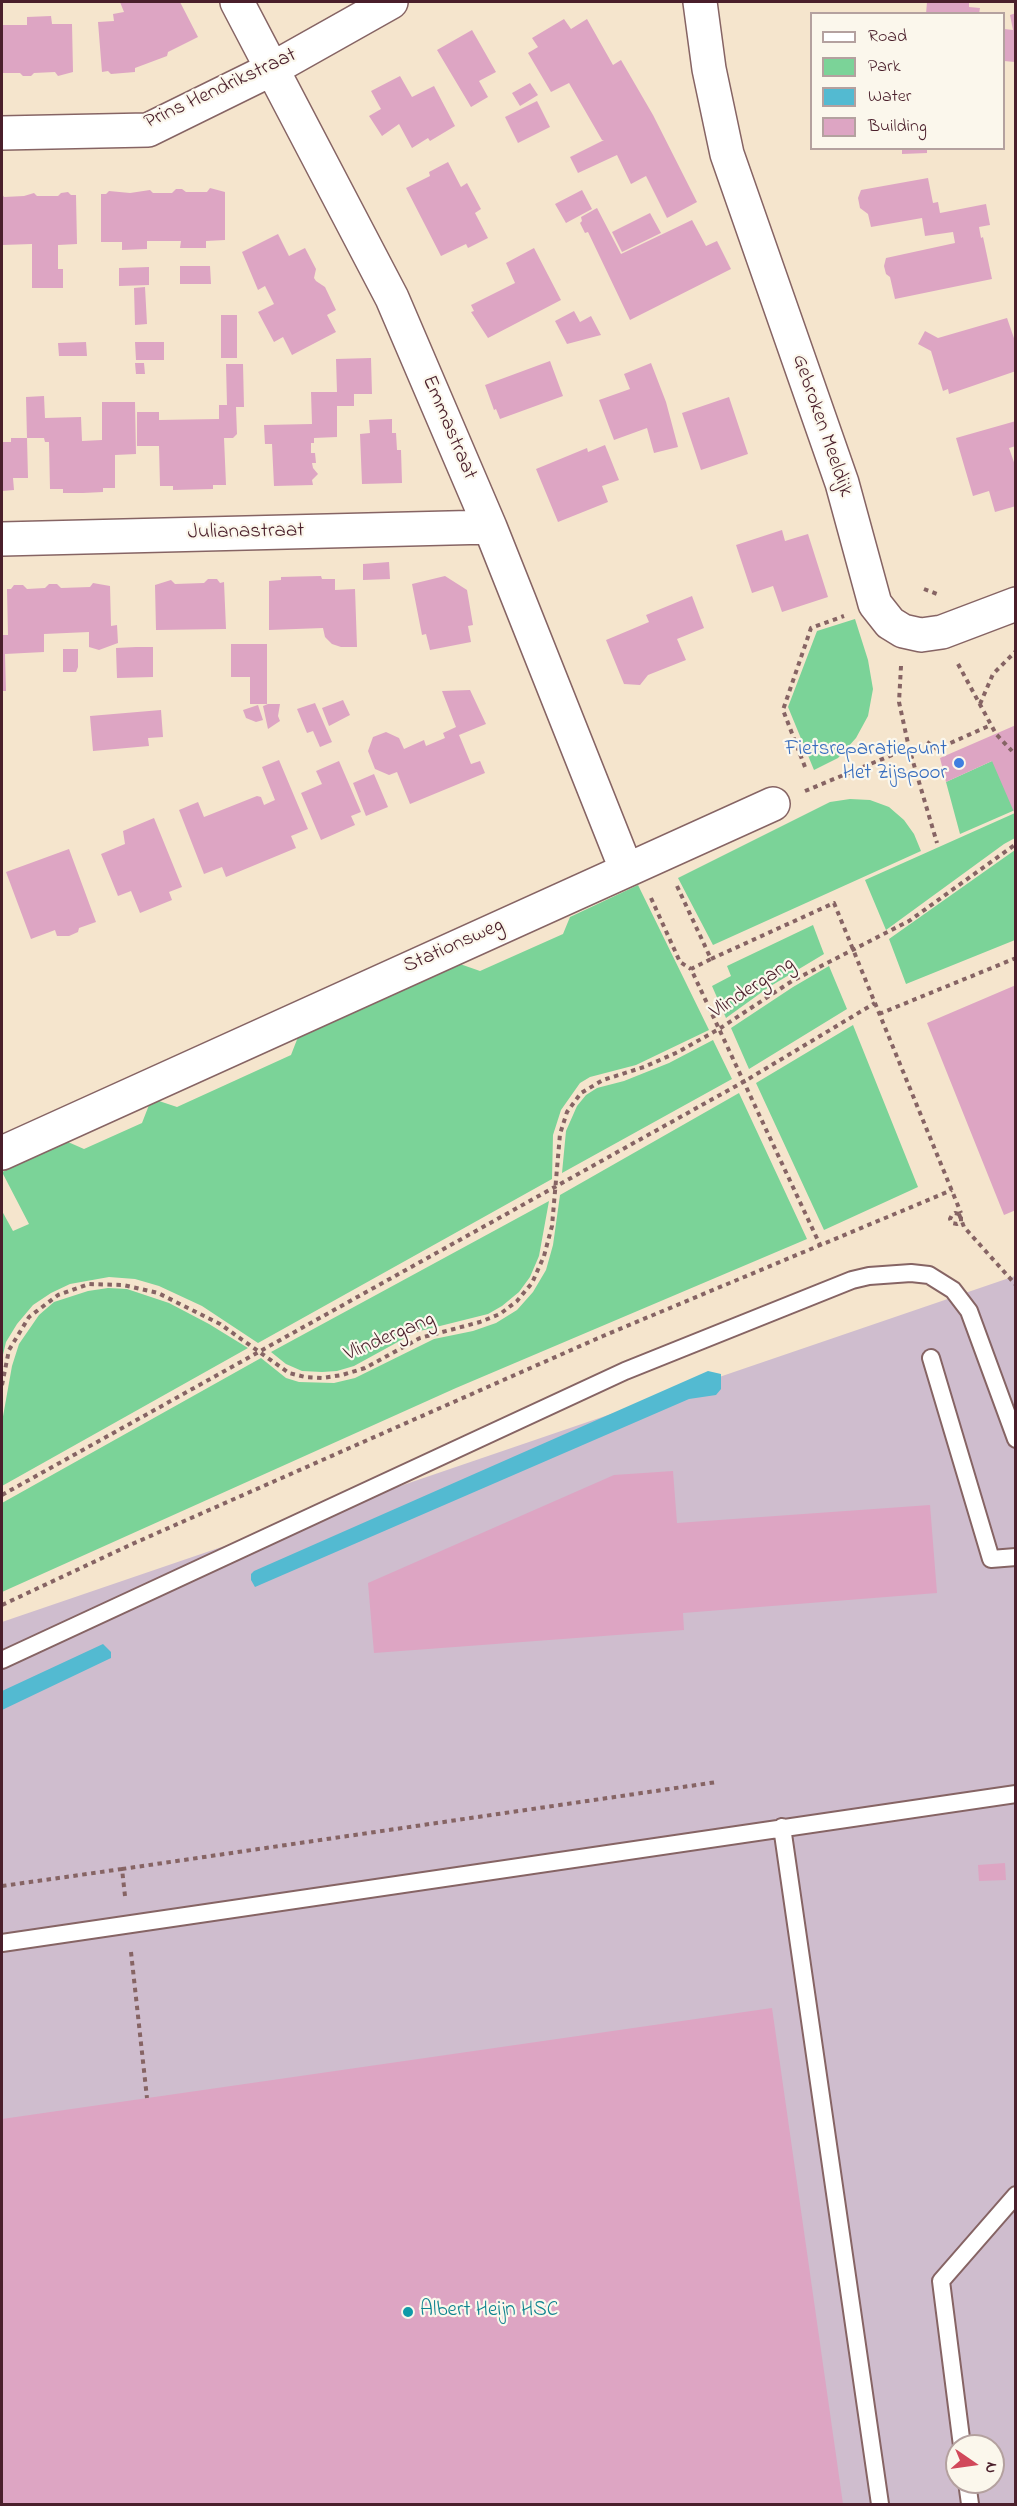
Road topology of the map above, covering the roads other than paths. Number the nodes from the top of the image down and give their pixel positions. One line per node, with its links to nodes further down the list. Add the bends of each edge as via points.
1 (237, 2): 4 (street, Emmastraat)
2 (391, 2): 4 (street, Prins Hendrikstraat)
3 (700, 2): 8 (street, Gebroken Meeldijk, via 727,154 842,483 875,604 890,623 921,635 942,632)
4 (272, 69): 5 (street, Prins Hendrikstraat, via 148,130); 6 (street, Emmastraat, via 392,298)
5 (2, 133)
6 (490, 527): 7 (street, Julianastraat); 10 (street, Emmastraat)
7 (2, 539)
8 (1016, 604)
9 (773, 804): 10 (street, Stationsweg)
10 (626, 869): 11 (street, Stationsweg)
11 (2, 1153)
12 (931, 1358): 14 (lane, via 991,1559)
13 (1016, 1439): 15 (lane, via 969,1311 953,1290 929,1275 869,1276 625,1371)
14 (1016, 1557)
15 (2, 1660)
16 (1016, 1794): 17 (lane)
17 (782, 1827): 18 (lane); 21 (lane)
18 (2, 1943)
19 (1016, 2195): 20 (lane, via 941,2281)
20 (960, 2434)
21 (880, 2505)

